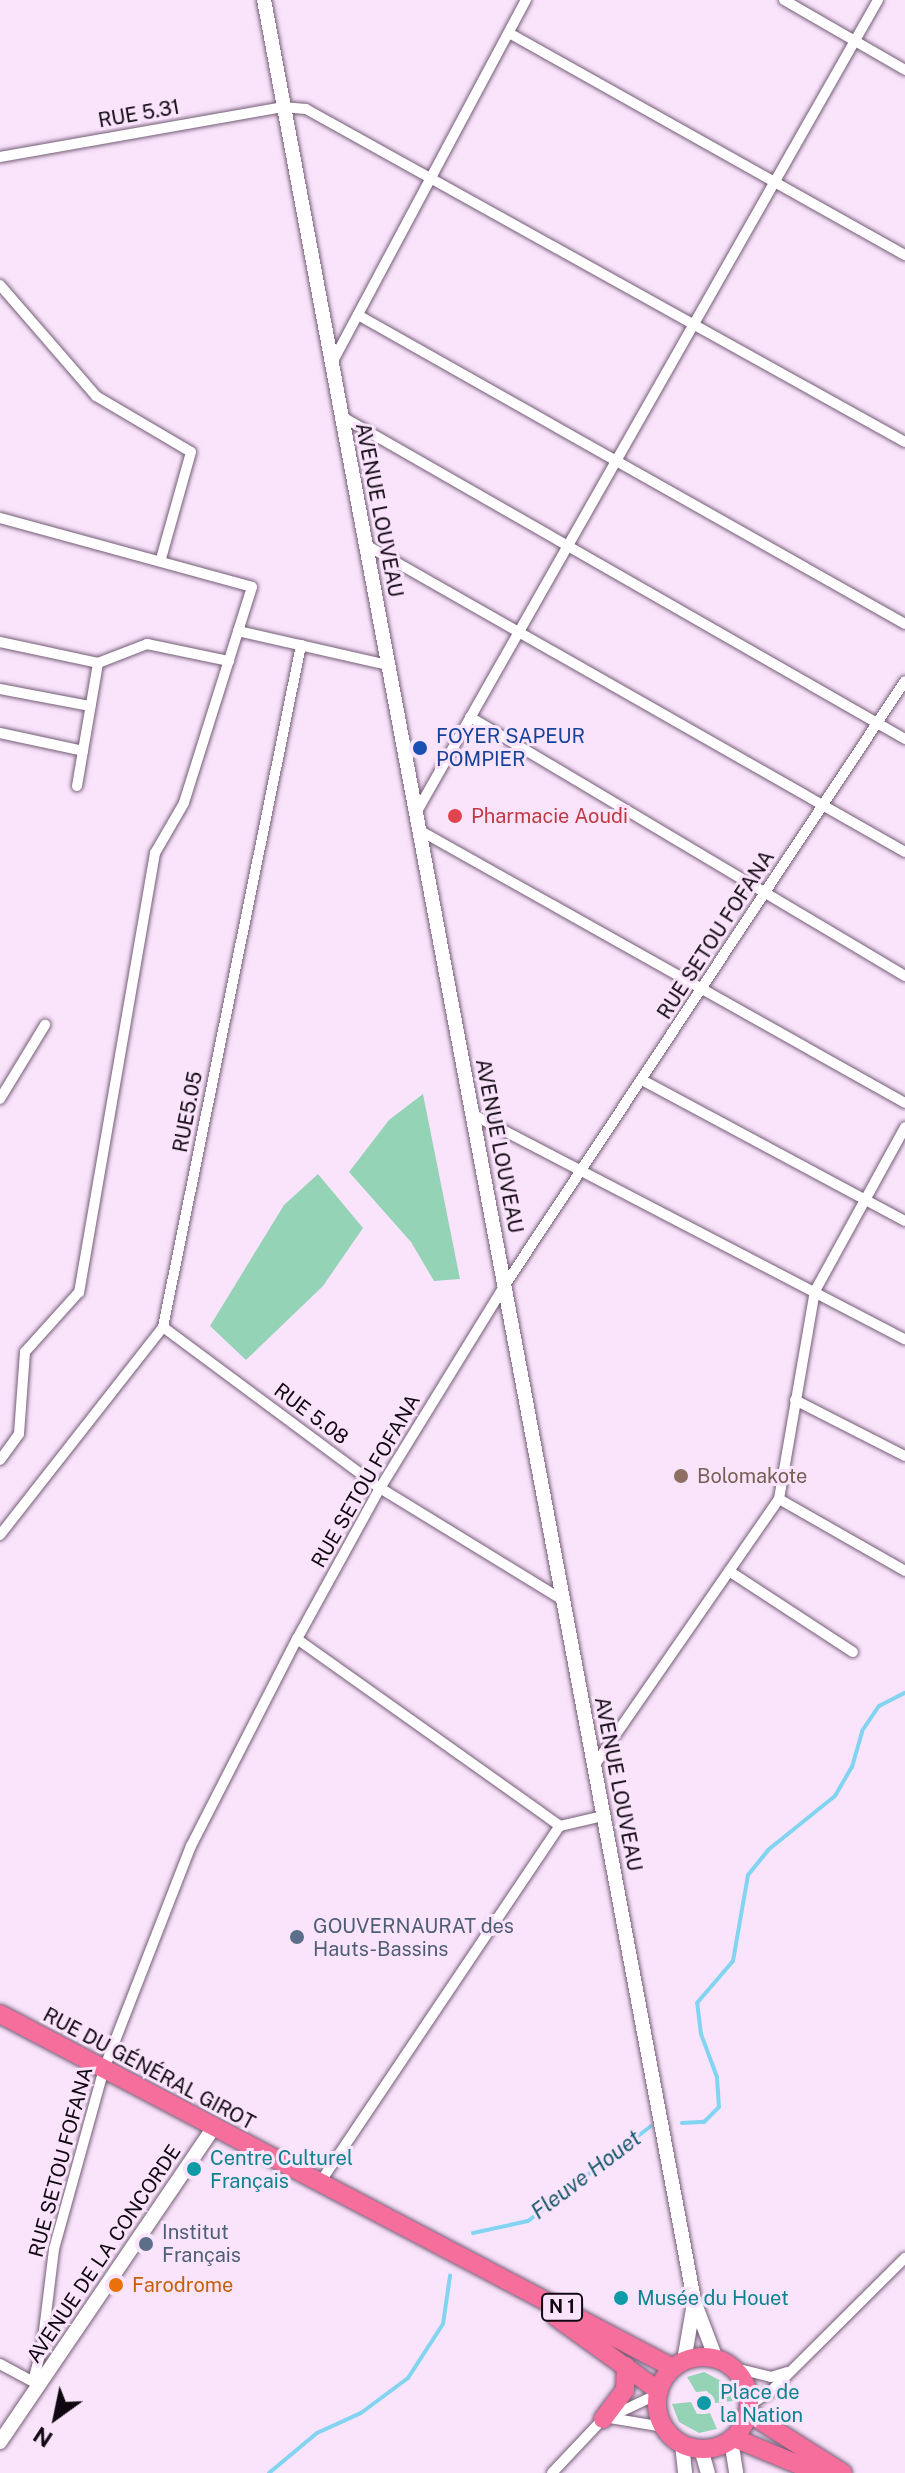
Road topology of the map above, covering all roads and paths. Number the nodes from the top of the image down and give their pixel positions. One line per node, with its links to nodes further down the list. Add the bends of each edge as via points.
1 (264, 0): 8 (main road, AVENUE LOUVEAU)
2 (526, 0): 5 (street)
3 (784, 0): 6 (street)
4 (878, 0): 6 (street)
5 (509, 33): 10 (street); 11 (street)
6 (855, 40): 7 (street); 11 (street)
7 (905, 70)
8 (283, 107): 9 (street, RUE 5.31); 10 (street, via 323,116); 16 (main road, AVENUE LOUVEAU)
9 (0, 157)
10 (433, 176): 14 (street); 15 (street)
11 (776, 183): 12 (street); 15 (street)
12 (905, 255)
13 (0, 285): 23 (street, via 96,396 191,452)
14 (358, 315): 16 (street); 19 (street)
15 (697, 326): 18 (street); 19 (street)
16 (331, 365): 17 (main road, AVENUE LOUVEAU)
17 (341, 416): 21 (main road, AVENUE LOUVEAU); 22 (street)
18 (905, 442)
19 (617, 461): 22 (street); 24 (street)
20 (0, 518): 23 (street)
21 (366, 545): 26 (street); 31 (main road, AVENUE LOUVEAU)
22 (569, 546): 26 (street); 36 (street)
23 (160, 562): 25 (street, via 252,587)
24 (905, 624)
25 (238, 631): 28 (street); 29 (street)
26 (520, 633): 35 (street); 41 (street)
27 (0, 642): 30 (street)
28 (301, 645): 31 (street); 59 (street, RUE5.05)
29 (229, 661): 30 (street, via 147,644); 63 (street, via 184,803 155,853 79,1292 25,1352 19,1434)
30 (98, 663): 34 (street)
31 (388, 665): 42 (main road, AVENUE LOUVEAU)
32 (905, 681): 36 (street, RUE SETOU FOFANA)
33 (0, 689): 34 (street)
34 (90, 706): 39 (street)
35 (470, 717): 42 (street); 45 (street)
36 (877, 723): 38 (street); 41 (street, RUE SETOU FOFANA)
37 (0, 733): 39 (street)
38 (905, 739)
39 (83, 751): 40 (street)
40 (77, 786)
41 (823, 805): 44 (street); 45 (street, RUE SETOU FOFANA)
42 (416, 813): 43 (main road, AVENUE LOUVEAU)
43 (419, 830): 47 (street); 52 (main road, AVENUE LOUVEAU)
44 (905, 852)
45 (765, 892): 46 (street); 47 (street, RUE SETOU FOFANA)
46 (905, 976)
47 (702, 988): 49 (street, RUE SETOU FOFANA); 51 (street)
48 (45, 1025): 50 (street)
49 (642, 1080): 54 (street, RUE SETOU FOFANA); 55 (street)
50 (0, 1099)
51 (905, 1103)
52 (472, 1114): 54 (street); 57 (main road, AVENUE LOUVEAU)
53 (905, 1127): 55 (street)
54 (582, 1171): 57 (street, RUE SETOU FOFANA); 58 (street)
55 (865, 1200): 56 (street); 58 (street)
56 (905, 1221)
57 (505, 1285): 64 (street, RUE SETOU FOFANA); 69 (main road, AVENUE LOUVEAU)
58 (815, 1291): 60 (street); 61 (street)
59 (163, 1327): 64 (street, RUE 5.08); 66 (street, RUE5.05)
60 (905, 1339)
61 (795, 1400): 62 (street); 65 (street)
62 (905, 1456)
63 (0, 1460)
64 (380, 1488): 69 (street, RUE 5.08); 70 (street, RUE SETOU FOFANA)
65 (779, 1499): 67 (street); 68 (street)
66 (2, 1527)
67 (729, 1571): 71 (street); 72 (street)
68 (905, 1571)
69 (563, 1600): 72 (main road, AVENUE LOUVEAU)
70 (297, 1639): 74 (street); 76 (street, RUE SETOU FOFANA, via 191,1846)
71 (853, 1652)
72 (594, 1766): 73 (main road, AVENUE LOUVEAU)
73 (603, 1816): 74 (street); 81 (main road, AVENUE LOUVEAU)
74 (560, 1826): 78 (street)
75 (0, 2014): 76 (highway, RUE DU GÉNÉRAL GIROT / N 1)
76 (104, 2069): 77 (highway, RUE DU GÉNÉRAL GIROT / N 1); 87 (street, RUE SETOU FOFANA, via 54,2249)
77 (213, 2128): 78 (highway, RUE DU GÉNÉRAL GIROT / N 1); 87 (main road, AVENUE DE LA CONCORDE)
78 (317, 2186): 79 (highway, RUE DU GÉNÉRAL GIROT / N 1)
79 (447, 2252): 84 (highway, N 1, via 483,2265); 85 (highway, N 1, via 586,2334)
80 (905, 2258): 86 (street)
81 (694, 2301): 82 (main road, AVENUE LOUVEAU); 84 (main road, AVENUE LOUVEAU)
82 (723, 2363): 84 (highway); 86 (street, via 771,2377); 89 (highway, via 743,2381)
83 (0, 2364): 87 (street)
84 (679, 2365): 88 (highway)
85 (626, 2366): 88 (highway, N 1); 90 (highway, via 625,2390)
86 (796, 2367): 89 (street)
87 (36, 2383): 93 (main road, AVENUE DE LA CONCORDE)
88 (658, 2392): 90 (street); 91 (highway)
89 (749, 2409): 92 (highway); 99 (highway)
90 (602, 2420): 91 (street, via 634,2419); 96 (street)
91 (664, 2427): 94 (highway)
92 (736, 2440): 94 (highway); 97 (main road); 98 (highway)
93 (0, 2442)
94 (693, 2448): 95 (main road); 95 (main road)
95 (697, 2472)
96 (552, 2473)
97 (736, 2473)
98 (819, 2473)
99 (843, 2473)

